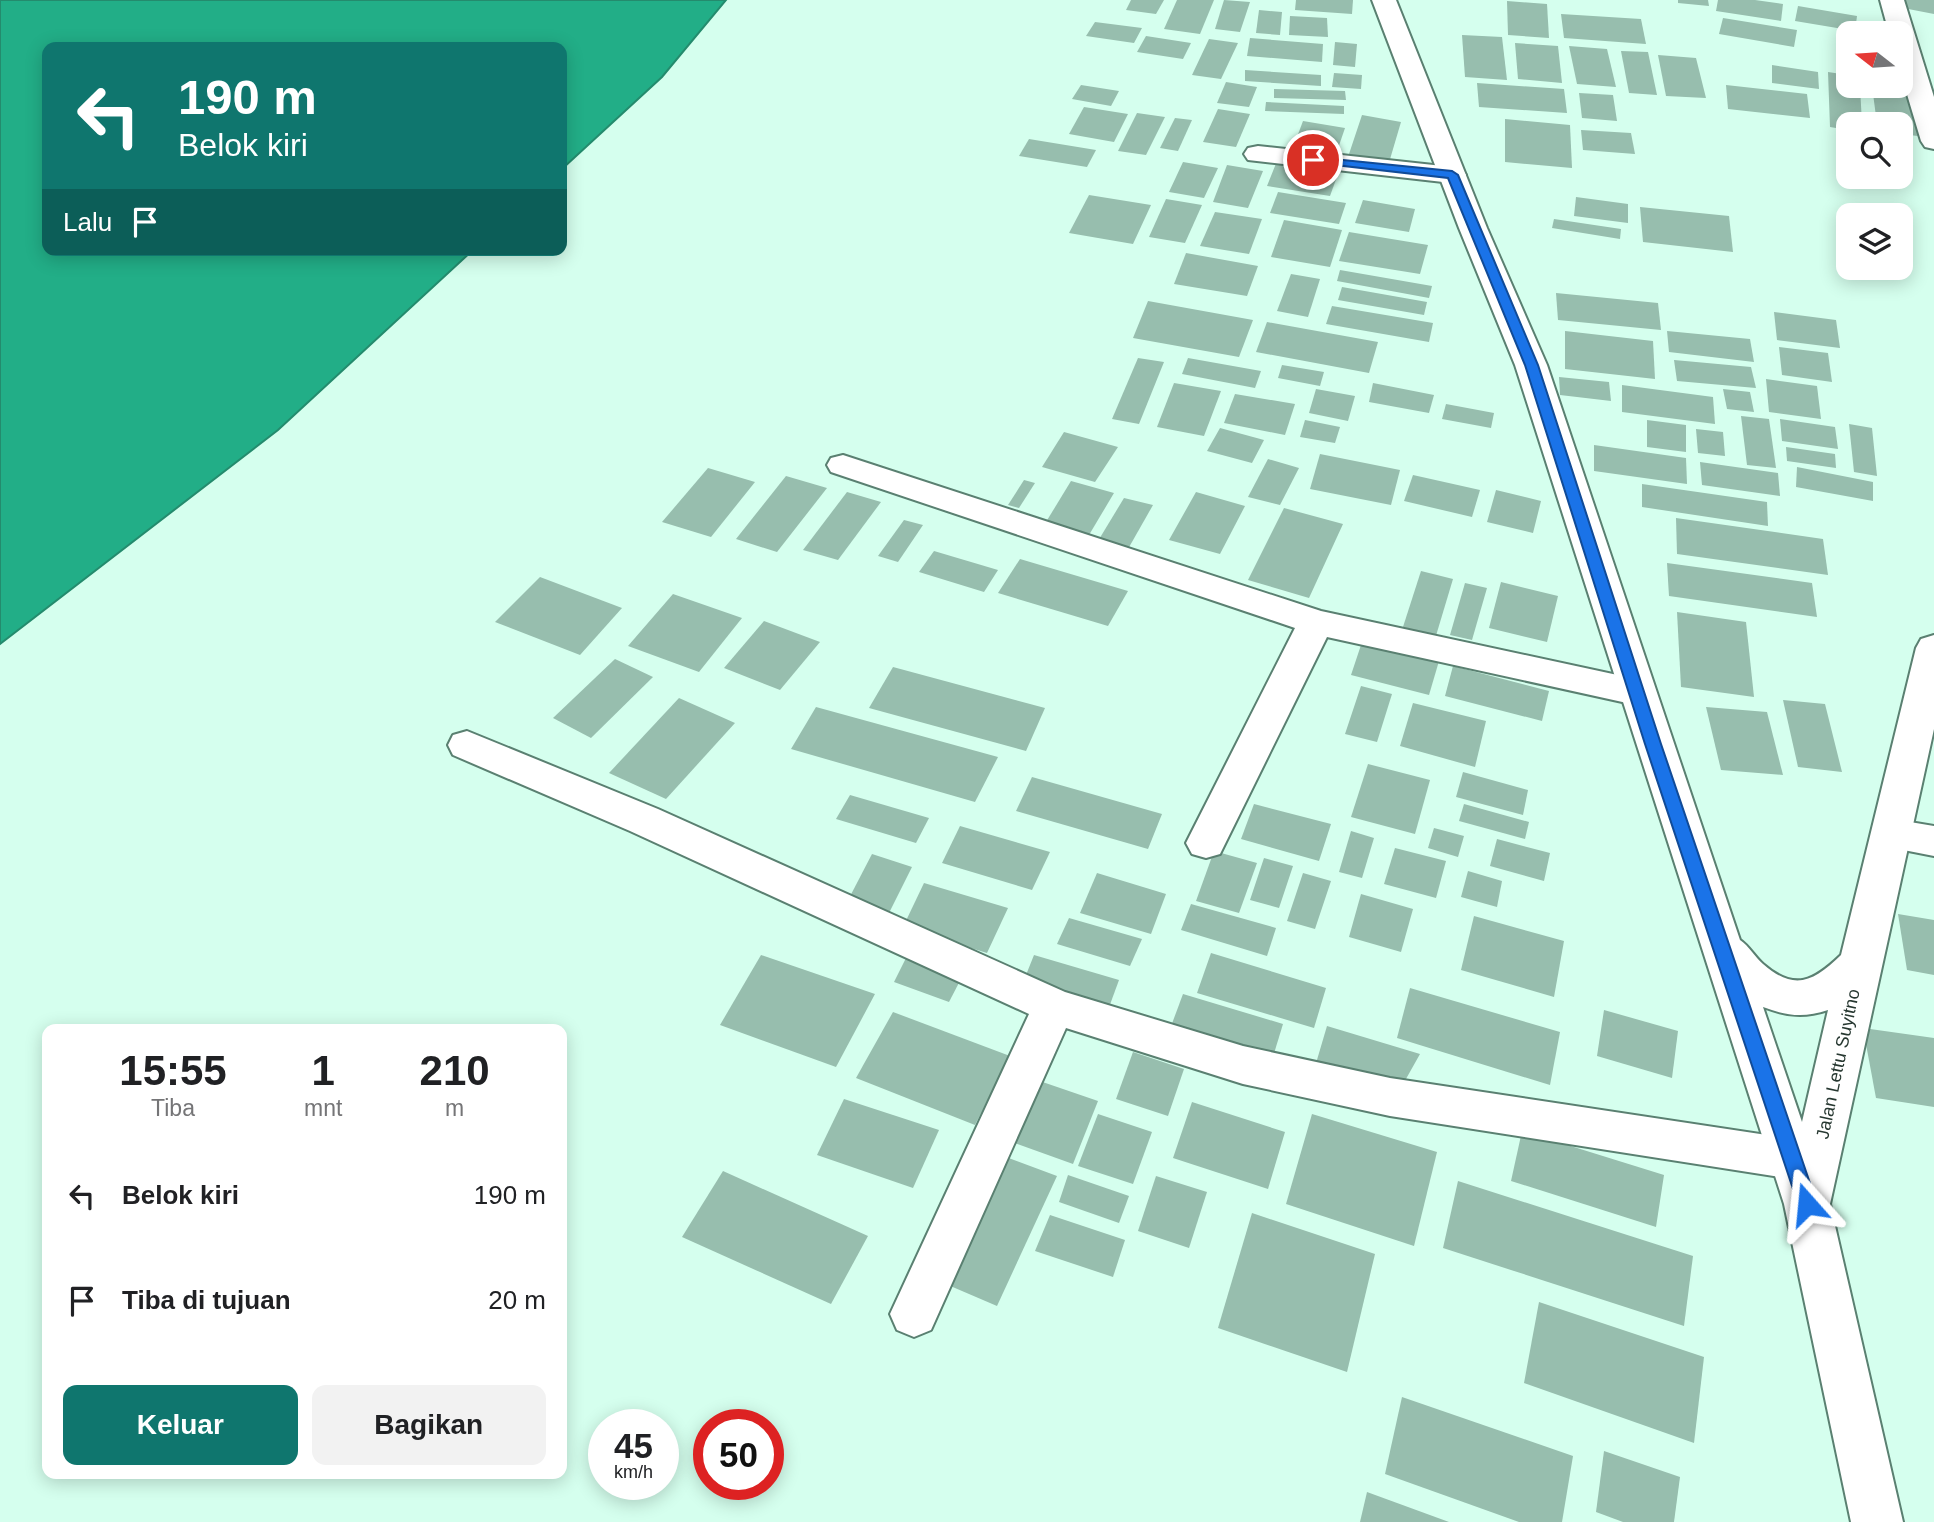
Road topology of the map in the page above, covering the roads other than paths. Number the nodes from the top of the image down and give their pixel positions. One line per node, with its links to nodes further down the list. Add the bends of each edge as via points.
1 (1384, 0): 5 (main road)
2 (1892, 0): 3 (main road)
3 (1934, 141)
4 (1258, 154): 5 (main road)
5 (1452, 175): 9 (main road, via 1531,365)
6 (843, 465): 7 (main road)
7 (1316, 622): 9 (main road); 13 (main road)
8 (1934, 648): 11 (main road, Jalan Lettu Suyitno)
9 (1636, 691): 14 (main road)
10 (467, 746): 16 (main road, via 644,820)
11 (1892, 834): 12 (main road); 15 (main road, Jalan Lettu Suyitno)
12 (1934, 841)
13 (1206, 844)
14 (1713, 927): 15 (main road, via 1745,977 1765,992 1793,998 1817,996 1836,986); 17 (main road)
15 (1860, 962): 17 (main road, Jalan Lettu Suyitno)
16 (1054, 1006): 17 (main road, via 1243,1065); 18 (main road)
17 (1800, 1182): 19 (main road, Jalan Lettu Suyitno)
18 (914, 1314)
19 (1877, 1522)

